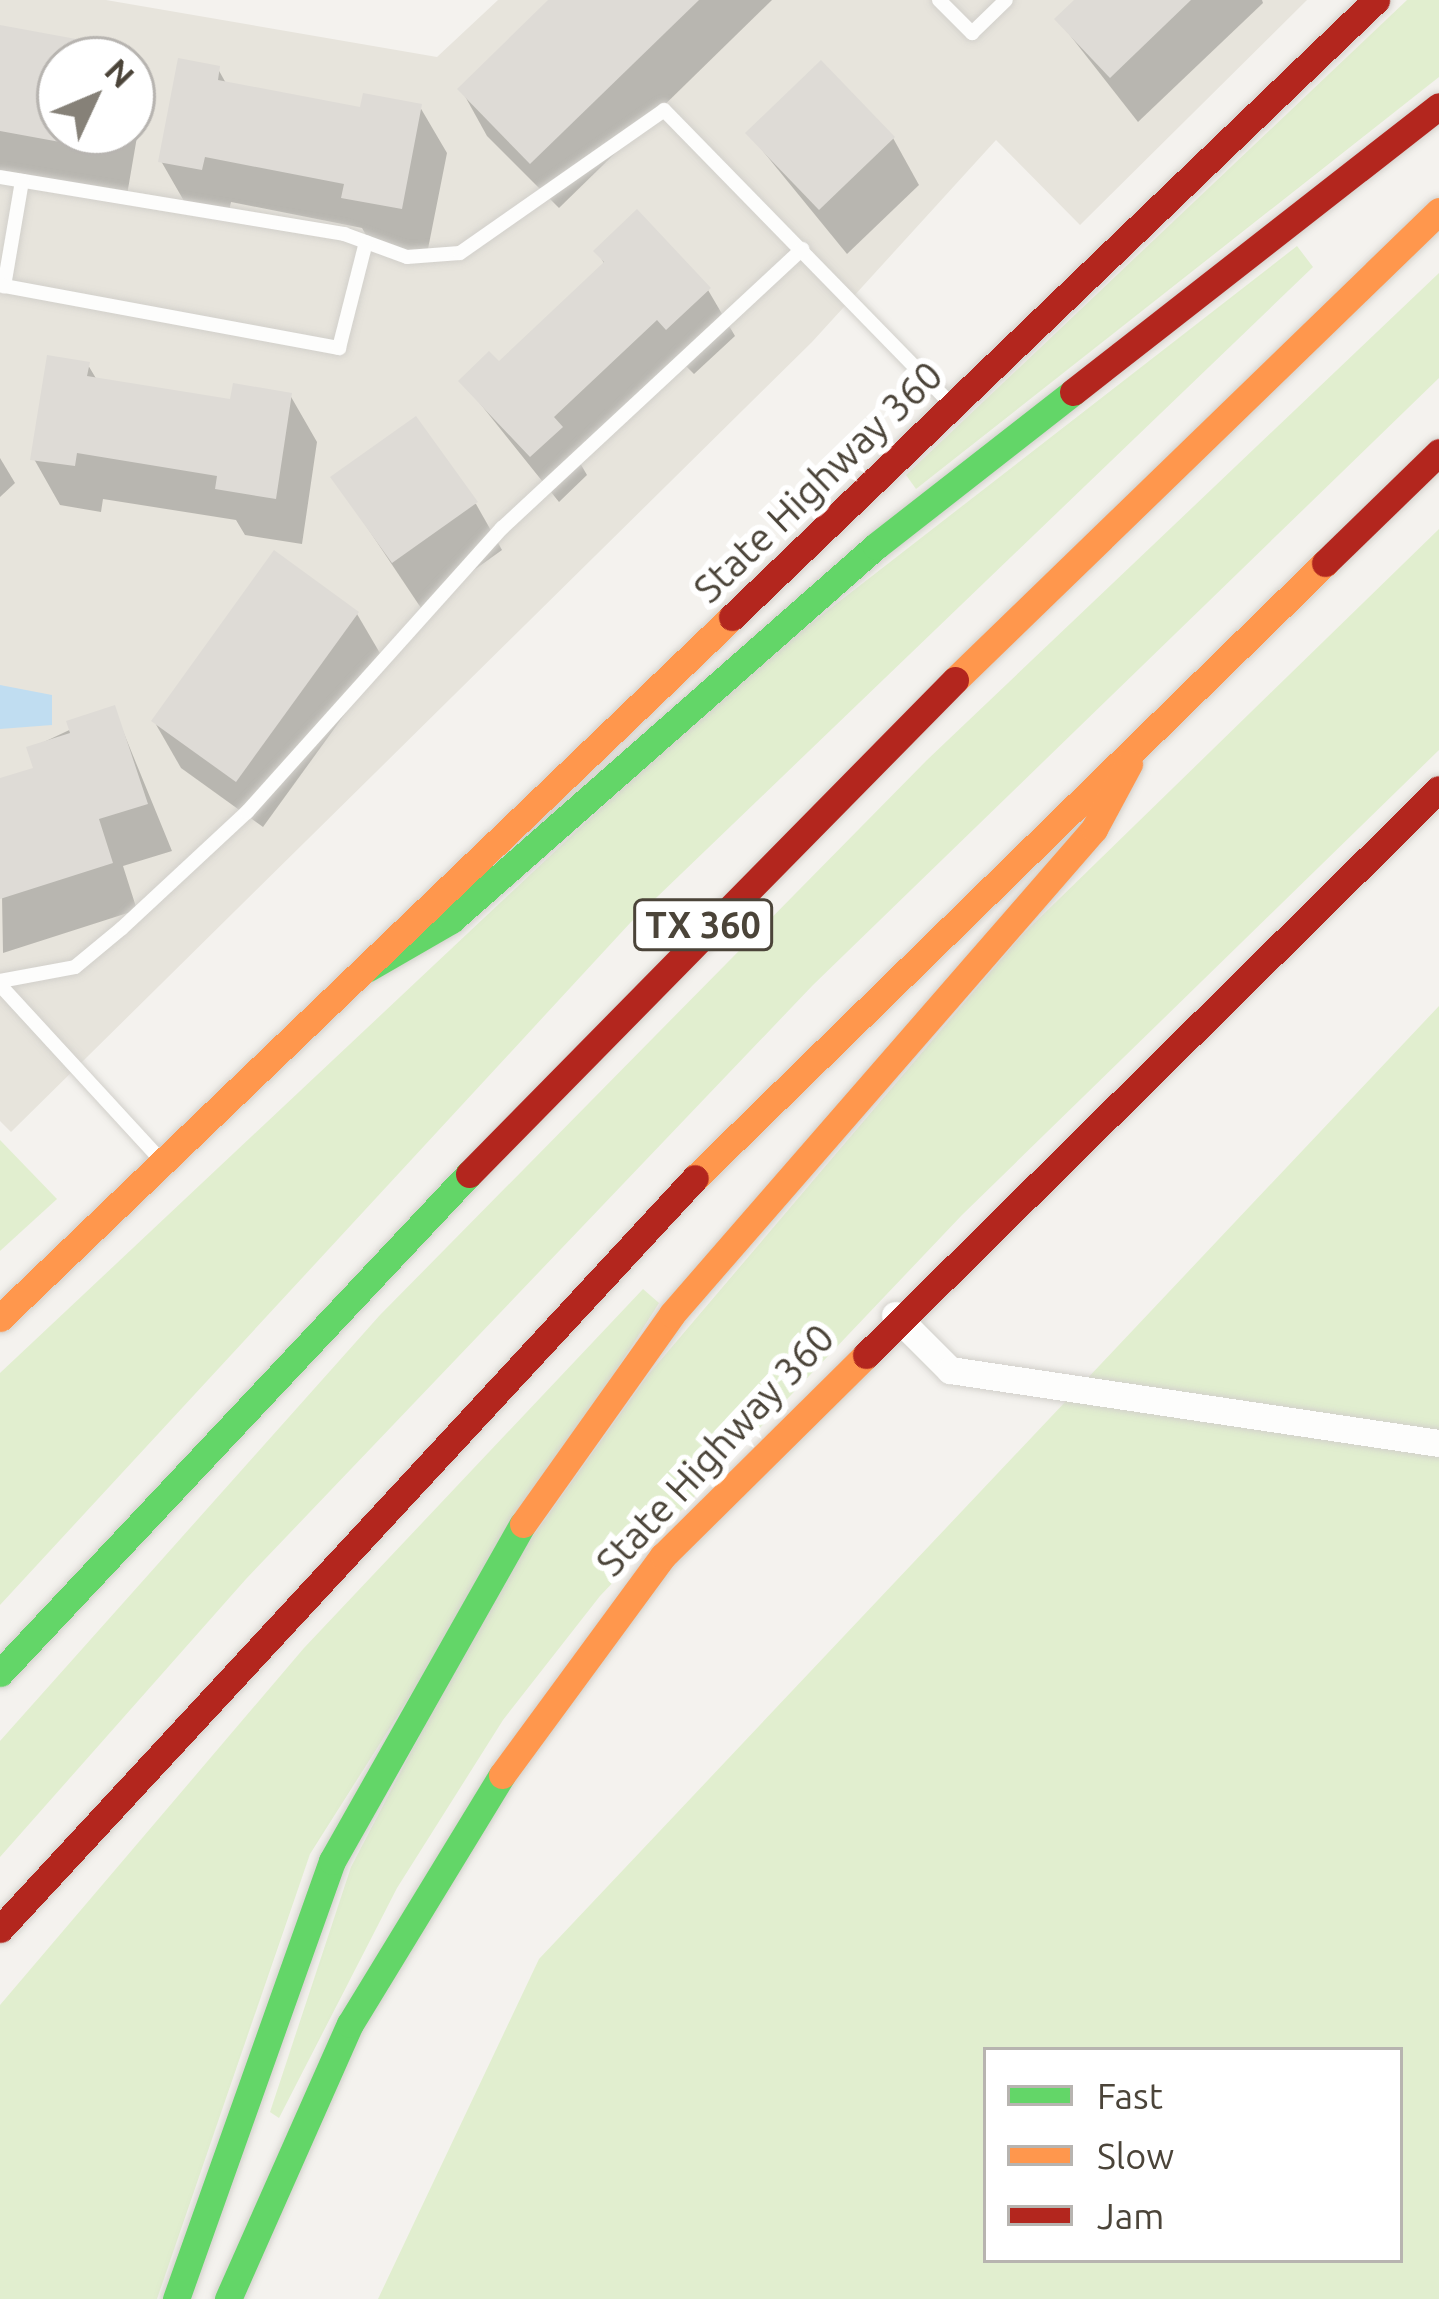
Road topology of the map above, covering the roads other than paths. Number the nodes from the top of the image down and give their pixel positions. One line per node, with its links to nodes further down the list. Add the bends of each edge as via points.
1 (939, 0): 2 (lane, via 972,33)
2 (1006, 0)
3 (1376, 0): 10 (main road, State Highway 360)
4 (1439, 106): 14 (main road, via 876,546 451,920)
5 (0, 177): 6 (lane)
6 (22, 181): 8 (lane); 8 (lane, via 4,286 339,348)
7 (1439, 211): 20 (main road, TX 360, via 714,913)
8 (366, 242): 9 (lane, via 407,257 460,253 664,110)
9 (802, 249): 10 (lane); 15 (lane, via 502,528 247,812 137,914 75,967)
10 (953, 406): 14 (main road, State Highway 360)
11 (1439, 452): 12 (main road)
12 (1151, 723): 21 (main road, via 616,1255); 22 (main road, via 1094,829 798,1158 476,1590 332,1861)
13 (1439, 789): 17 (main road, State Highway 360)
14 (368, 968): 16 (main road, State Highway 360)
15 (0, 983): 16 (lane)
16 (164, 1162): 18 (main road, State Highway 360)
17 (895, 1315): 19 (street, via 950,1370); 23 (main road, State Highway 360, via 663,1556 547,1701 350,2024)
18 (0, 1318)
19 (1439, 1443)
20 (0, 1672)
21 (0, 1929)
22 (176, 2299)
23 (228, 2299)

